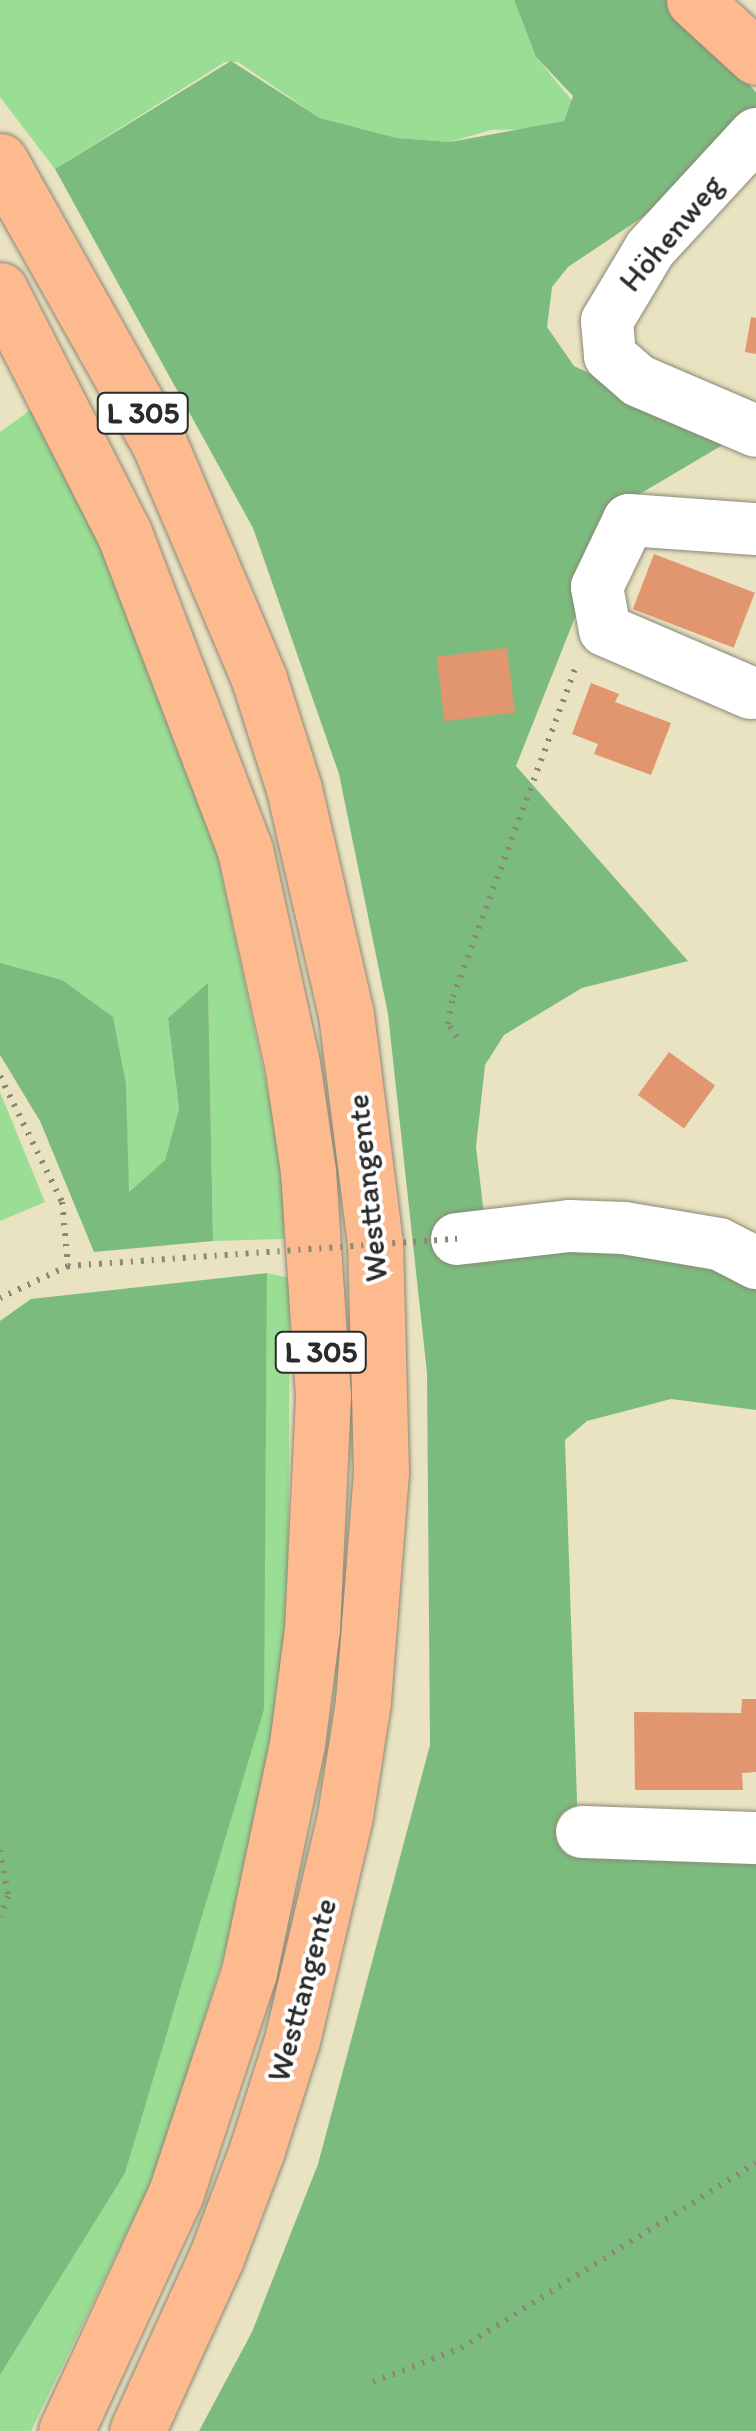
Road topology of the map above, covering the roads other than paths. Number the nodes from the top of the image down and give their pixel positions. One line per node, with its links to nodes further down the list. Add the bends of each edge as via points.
1 (694, 0): 2 (main road)
2 (756, 56)
3 (756, 134): 6 (street, Höhenweg, via 650,249 608,321 610,356 638,380)
4 (0, 160): 14 (main road, Westtangente / L 305, via 158,443 259,679 294,789 346,1014 375,1242 381,1358 376,1568 341,1835 297,2022 257,2150 216,2258)
5 (0, 290): 13 (main road, Westtangente / L 305, via 124,534 245,850 303,1135 323,1396 321,1512 297,1744 249,1972 176,2194)
6 (756, 431)
7 (756, 529): 8 (street, via 629,520 597,587 604,630)
8 (752, 692)
9 (457, 1239): 10 (street, via 568,1226 624,1228 719,1244)
10 (756, 1264)
11 (582, 1832): 12 (street)
12 (756, 1838)
13 (66, 2431)
14 (136, 2431)

